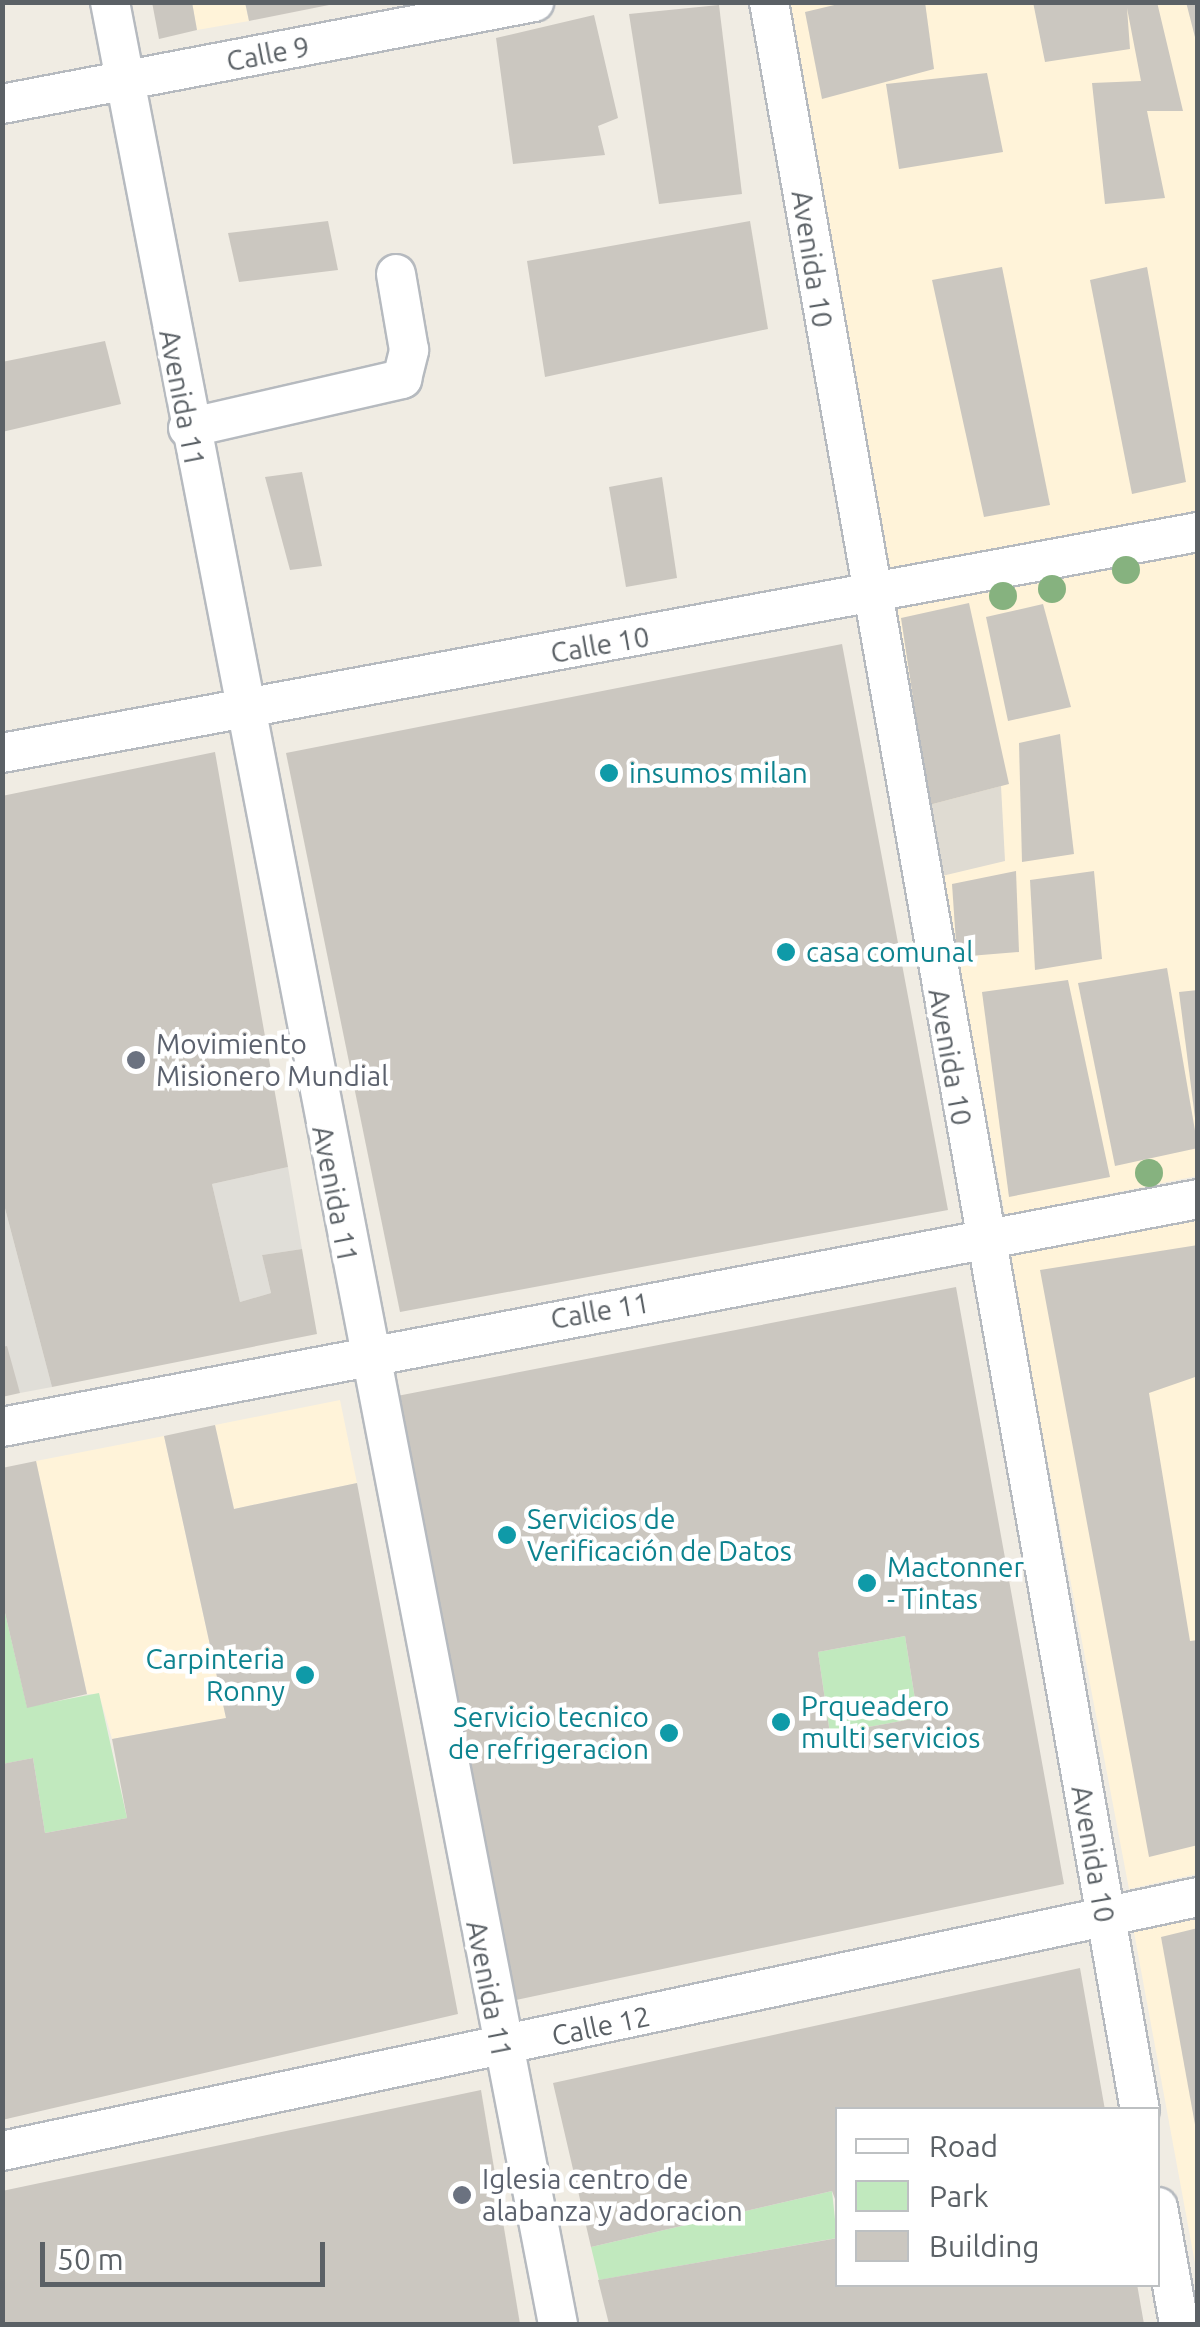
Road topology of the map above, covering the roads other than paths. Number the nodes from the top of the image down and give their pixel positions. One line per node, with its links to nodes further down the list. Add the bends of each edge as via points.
1 (110, 2): 4 (street, Avenida 11)
2 (534, 2): 4 (street, Calle 9)
3 (769, 2): 9 (street, Avenida 10)
4 (123, 82): 5 (street, Calle 9); 7 (street, Avenida 11)
5 (2, 104)
6 (396, 274): 7 (street, via 409,350 402,378)
7 (188, 428): 10 (street, Avenida 11)
8 (1198, 532): 9 (street, Calle 10)
9 (868, 597): 10 (street, Calle 10); 13 (street, Avenida 10)
10 (241, 708): 11 (street, Calle 10); 14 (street, Avenida 11)
11 (2, 753)
12 (1198, 1199): 13 (street, Calle 11)
13 (984, 1242): 14 (street, Calle 11); 17 (street, Avenida 10)
14 (366, 1353): 15 (street, Calle 11); 18 (street, Avenida 11)
15 (2, 1428)
16 (1198, 1897): 17 (street, Calle 12)
17 (1105, 1921): 18 (street, Calle 12); 19 (street, Avenida 10)
18 (500, 2048): 20 (street, Calle 12); 22 (street, Avenida 11)
19 (1139, 2107)
20 (2, 2151)
21 (1160, 2218): 23 (street)
22 (558, 2324)
23 (1179, 2324)

